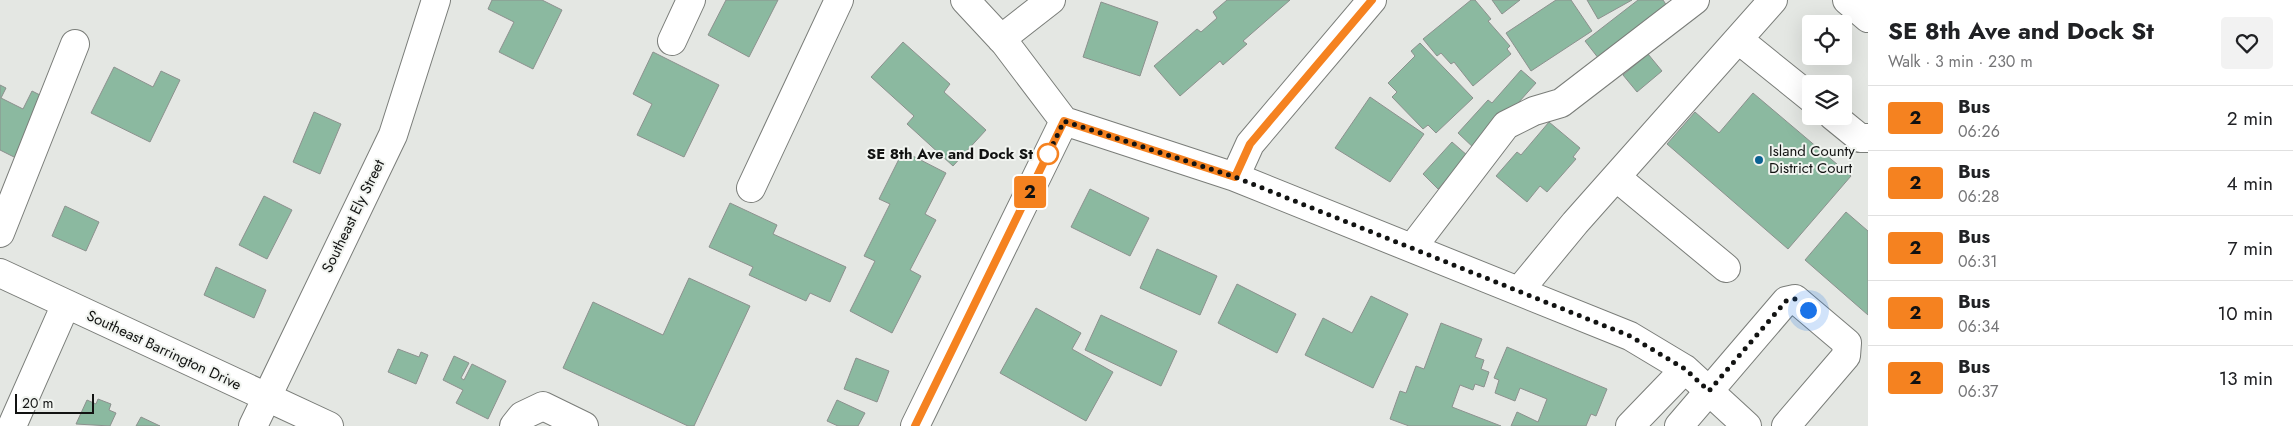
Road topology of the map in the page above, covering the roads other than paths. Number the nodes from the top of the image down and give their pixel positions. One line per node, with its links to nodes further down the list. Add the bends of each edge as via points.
1 (436, 0): 30 (street, Southeast Ely Street, via 393,135)
2 (691, 0): 13 (street)
3 (839, 0): 21 (street)
4 (965, 0): 11 (street)
5 (1050, 0): 11 (street)
6 (1372, 0): 19 (street, via 1250,144)
7 (1695, 0): 23 (street, via 1561,103 1534,111 1506,125)
8 (1773, 0): 12 (street)
9 (1847, 0): 10 (street)
10 (1868, 18)
11 (1001, 39): 16 (street)
12 (1739, 40): 15 (street); 20 (street)
13 (672, 42)
14 (75, 44): 22 (street)
15 (1802, 91)
16 (1064, 121): 19 (street); 36 (street)
17 (1844, 125): 18 (street, via 1860,138)
18 (1868, 138)
19 (1235, 177): 23 (street)
20 (1616, 177): 24 (street); 26 (street)
21 (750, 188)
22 (0, 233)
23 (1412, 248): 26 (street)
24 (1726, 268)
25 (0, 273): 27 (street, Southeast Barrington Drive)
26 (1518, 292): 28 (street, via 1630,336)
27 (66, 304): 30 (street, Southeast Barrington Drive); 31 (street)
28 (1685, 369): 29 (street); 37 (street)
29 (1709, 391): 38 (street); 39 (street); 40 (street, via 1786,301 1795,299 1847,343 1846,356)
30 (266, 398): 32 (street, Southeast Ely Street); 33 (street, Southeast Barrington Drive)
31 (12, 426)
32 (253, 426)
33 (329, 426)
34 (514, 426): 35 (street, via 522,416 543,406)
35 (584, 426)
36 (915, 426)
37 (1630, 426)
38 (1680, 426)
39 (1747, 426)
40 (1786, 426)

